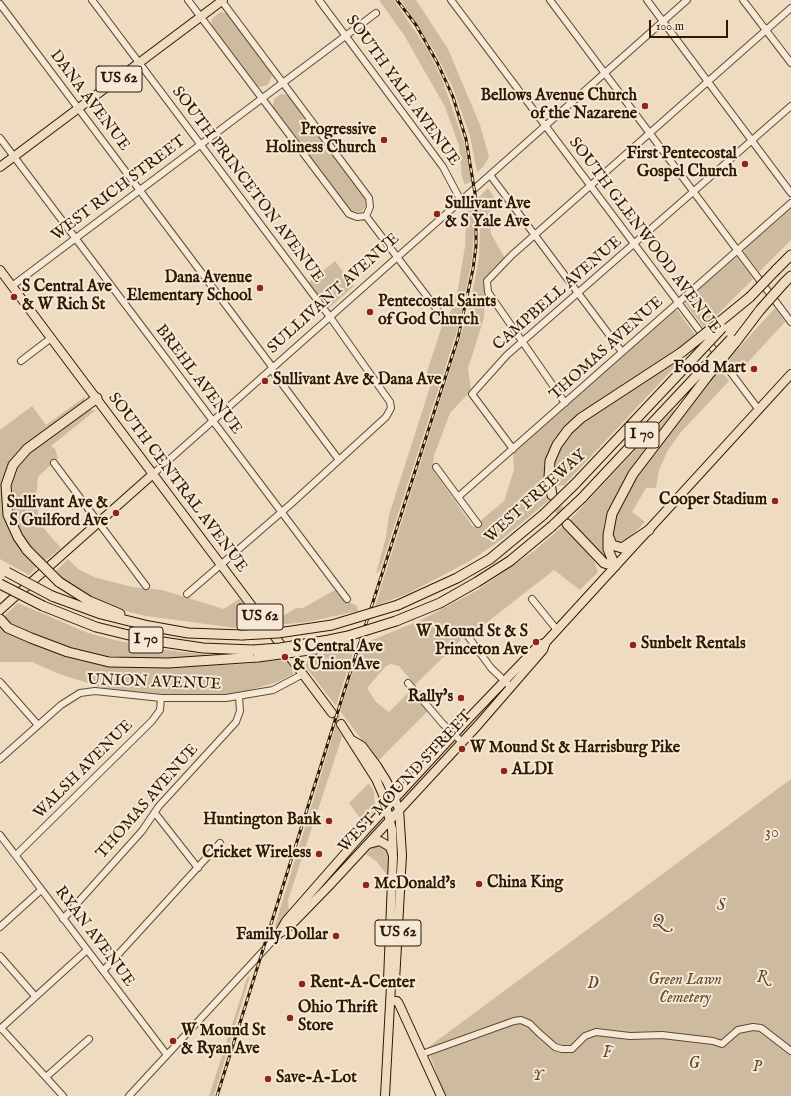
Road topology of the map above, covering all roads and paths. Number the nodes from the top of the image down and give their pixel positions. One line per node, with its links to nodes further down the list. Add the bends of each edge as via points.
1 (4, 0): 11 (street)
2 (92, 0): 18 (street, SOUTH PRINCETON AVENUE)
3 (188, 0): 14 (street)
4 (222, 0): 14 (main road, US 62); 22 (street)
5 (319, 0): 17 (street, SOUTH YALE AVENUE)
6 (451, 0): 26 (street, SOUTH GLENWOOD AVENUE)
7 (550, 0): 20 (street)
8 (647, 0): 15 (street)
9 (687, 0): 15 (street, SULLIVANT AVENUE)
10 (743, 0): 16 (street)
11 (0, 3): 25 (street, DANA AVENUE)
12 (791, 8): 16 (street)
13 (376, 13): 17 (street, WEST RICH STREET)
14 (201, 17): 18 (main road, US 62); 23 (street)
15 (663, 21): 20 (street, SULLIVANT AVENUE); 21 (street)
16 (766, 29): 19 (street); 21 (street)
17 (346, 36): 22 (street, WEST RICH STREET); 38 (street, SOUTH YALE AVENUE, via 443,167)
18 (139, 63): 25 (main road, US 62); 30 (street, SOUTH PRINCETON AVENUE)
19 (791, 63)
20 (605, 73): 26 (street, SULLIVANT AVENUE); 27 (street)
21 (708, 82): 27 (street); 29 (street)
22 (283, 83): 23 (street, WEST RICH STREET); 40 (street, via 369,198 370,207)
23 (262, 98): 30 (street, WEST RICH STREET); 40 (street, via 348,214 356,217)
24 (791, 106): 29 (street, CAMPBELL AVENUE)
25 (78, 109): 31 (main road, US 62); 35 (street, DANA AVENUE)
26 (546, 126): 33 (street, SULLIVANT AVENUE); 34 (street, SOUTH GLENWOOD AVENUE)
27 (650, 133): 34 (street); 36 (street)
28 (0, 138): 31 (street, BREHL AVENUE)
29 (752, 141): 36 (street, CAMPBELL AVENUE); 37 (street)
30 (200, 145): 35 (street, WEST RICH STREET); 52 (street, SOUTH PRINCETON AVENUE)
31 (14, 157): 32 (main road, US 62); 42 (street, BREHL AVENUE)
32 (0, 167)
33 (490, 175): 38 (street, SULLIVANT AVENUE); 41 (street)
34 (590, 186): 41 (street); 43 (street, SOUTH GLENWOOD AVENUE)
35 (139, 190): 42 (street, WEST RICH STREET); 60 (street, DANA AVENUE)
36 (694, 192): 43 (street, CAMPBELL AVENUE); 44 (street)
37 (791, 193)
38 (461, 201): 46 (street, SULLIVANT AVENUE)
39 (791, 203): 44 (street, THOMAS AVENUE)
40 (366, 216): 46 (street)
41 (535, 235): 50 (street); 57 (street, via 492,275 486,285 488,292)
42 (75, 238): 49 (street, WEST RICH STREET); 66 (street, BREHL AVENUE)
43 (634, 244): 50 (street, CAMPBELL AVENUE); 51 (street, SOUTH GLENWOOD AVENUE)
44 (738, 251): 51 (street, THOMAS AVENUE); 54 (street)
45 (791, 255): 55 (highway, bridge)
46 (397, 257): 52 (street, SULLIVANT AVENUE); 53 (street)
47 (0, 270): 49 (main road, SOUTH CENTRAL AVENUE / US 62)
48 (791, 276): 61 (highway, WEST FREEWAY / I 70, bridge)
49 (12, 286): 56 (main road, SOUTH CENTRAL AVENUE / US 62)
50 (579, 294): 57 (street, CAMPBELL AVENUE); 58 (street)
51 (678, 303): 58 (street, THOMAS AVENUE); 65 (street, SOUTH GLENWOOD AVENUE)
52 (330, 317): 60 (street, SULLIVANT AVENUE); 68 (street, SOUTH PRINCETON AVENUE, via 390,402 391,408 386,417)
53 (445, 320)
54 (791, 322)
55 (720, 326): 72 (highway, bridge, via 568,430 550,461); 90 (highway, WEST FREEWAY / I 70, bridge, via 691,361 543,515 485,562 457,578 398,605 332,625 242,635 188,633)
56 (51, 338): 59 (street); 63 (main road, SOUTH CENTRAL AVENUE / US 62)
57 (523, 342): 64 (street); 67 (street, CAMPBELL AVENUE, via 472,394)
58 (622, 352): 64 (street, THOMAS AVENUE)
59 (21, 361)
60 (272, 369): 66 (street, SULLIVANT AVENUE); 68 (street, DANA AVENUE)
61 (704, 374): 79 (highway, via 633,474 612,514); 94 (highway, WEST FREEWAY / I 70, bridge, via 551,528 510,561 477,582 440,603 396,621 329,640)
62 (791, 374): 65 (main road, WEST MOUND STREET)
63 (97, 398): 71 (main road, SOUTH CENTRAL AVENUE / US 62); 90 (highway, bridge, via 27,449 13,464 6,484 8,515 27,550 59,582 103,608)
64 (565, 403): 67 (street, THOMAS AVENUE)
65 (759, 410): 78 (main road, WEST MOUND STREET)
66 (212, 421): 71 (street, SULLIVANT AVENUE); 74 (street, BREHL AVENUE)
67 (513, 449): 73 (street, THOMAS AVENUE)
68 (338, 460): 74 (street)
69 (54, 463): 75 (street)
70 (436, 467): 73 (street)
71 (153, 474): 75 (main road, SULLIVANT AVENUE); 80 (main road, SOUTH CENTRAL AVENUE / US 62)
72 (552, 495)
73 (458, 497): 76 (street)
74 (282, 512): 80 (street); 86 (street, BREHL AVENUE)
75 (99, 523): 84 (street); 88 (main road, SULLIVANT AVENUE)
76 (478, 524)
77 (568, 524): 81 (highway, via 604,563)
78 (649, 530): 79 (highway, via 622,548 612,545); 81 (main road, WEST MOUND STREET)
79 (608, 535): 81 (highway, via 608,549)
80 (220, 566): 85 (street); 95 (main road, SOUTH CENTRAL AVENUE / US 62)
81 (615, 566): 91 (main road, WEST MOUND STREET)
82 (3, 570): 90 (highway, WEST FREEWAY / I 70, bridge, via 52,596 101,614)
83 (0, 584): 94 (highway, WEST FREEWAY / I 70, bridge, via 43,606 96,627 148,640)
84 (146, 586)
85 (187, 594)
86 (347, 599)
87 (532, 600): 91 (street)
88 (0, 610)
89 (0, 619): 94 (highway, via 8,628 31,638 68,652 109,662 168,663)
90 (149, 626)
91 (557, 630): 93 (main road, WEST MOUND STREET)
92 (467, 635): 96 (street, via 491,668)
93 (546, 642): 96 (main road, WEST MOUND STREET, via 538,646); 99 (main road, WEST MOUND STREET, via 543,650)
94 (256, 654)
95 (303, 674): 100 (street, UNION AVENUE, via 273,690); 102 (main road, SOUTH CENTRAL AVENUE / US 62)
96 (505, 680): 99 (street); 105 (main road, WEST MOUND STREET)
97 (0, 682): 104 (street)
98 (408, 683): 105 (street)
99 (511, 687): 107 (main road, WEST MOUND STREET)
100 (239, 697): 101 (street, UNION AVENUE); 112 (street, THOMAS AVENUE, via 240,711 236,722)
101 (161, 698): 104 (street, UNION AVENUE, via 88,691 68,700); 117 (street, WALSH AVENUE, via 160,710 152,721)
102 (332, 712)
103 (341, 724): 106 (main road, US 62)
104 (38, 725): 108 (street, UNION AVENUE)
105 (454, 734): 107 (street); 109 (main road, WEST MOUND STREET)
106 (352, 740): 109 (main road, US 62, via 362,746); 110 (main road, US 62, via 376,779)
107 (462, 742): 111 (main road, WEST MOUND STREET)
108 (0, 759)
109 (395, 798): 110 (main road, WEST MOUND STREET); 111 (main road, US 62)
110 (387, 807): 113 (main road, US 62); 123 (main road, WEST MOUND STREET, via 286,921)
111 (399, 809): 113 (main road, WEST MOUND STREET); 127 (main road, US 62, via 402,863 395,981)
112 (155, 813): 119 (street); 121 (street, THOMAS AVENUE)
113 (391, 819): 116 (main road, WEST MOUND STREET); 118 (main road, US 62)
114 (0, 835): 117 (street, RYAN AVENUE)
115 (220, 843): 119 (street)
116 (368, 844): 118 (main road, via 377,841 386,843); 123 (main road, WEST MOUND STREET, via 291,925)
117 (16, 855): 120 (street, RYAN AVENUE)
118 (393, 857): 127 (main road, US 62, via 388,980)
119 (198, 868): 126 (street)
120 (42, 890): 121 (street, RYAN AVENUE); 122 (street)
121 (63, 919): 124 (street, RYAN AVENUE)
122 (0, 927)
123 (278, 935): 134 (street, WEST MOUND STREET)
124 (87, 950): 126 (street, RYAN AVENUE); 128 (street)
125 (0, 956): 128 (street)
126 (103, 971): 134 (street, RYAN AVENUE)
127 (391, 986): 129 (main road, US 62)
128 (35, 996): 130 (street)
129 (391, 1001): 133 (main road, via 397,1001 399,1004); 138 (main road, US 62)
130 (1, 1029): 135 (street)
131 (89, 1040): 135 (street)
132 (791, 1051): 133 (street, via 760,1028 754,1027 738,1030 722,1044 713,1040 662,1035 630,1036 596,1032 585,1036 572,1050 562,1049 555,1047 530,1024 521,1020)
133 (422, 1054): 139 (main road)
134 (167, 1055): 137 (street, WEST MOUND STREET)
135 (46, 1077): 136 (street)
136 (63, 1096)
137 (129, 1096)
138 (385, 1096)
139 (441, 1096)

